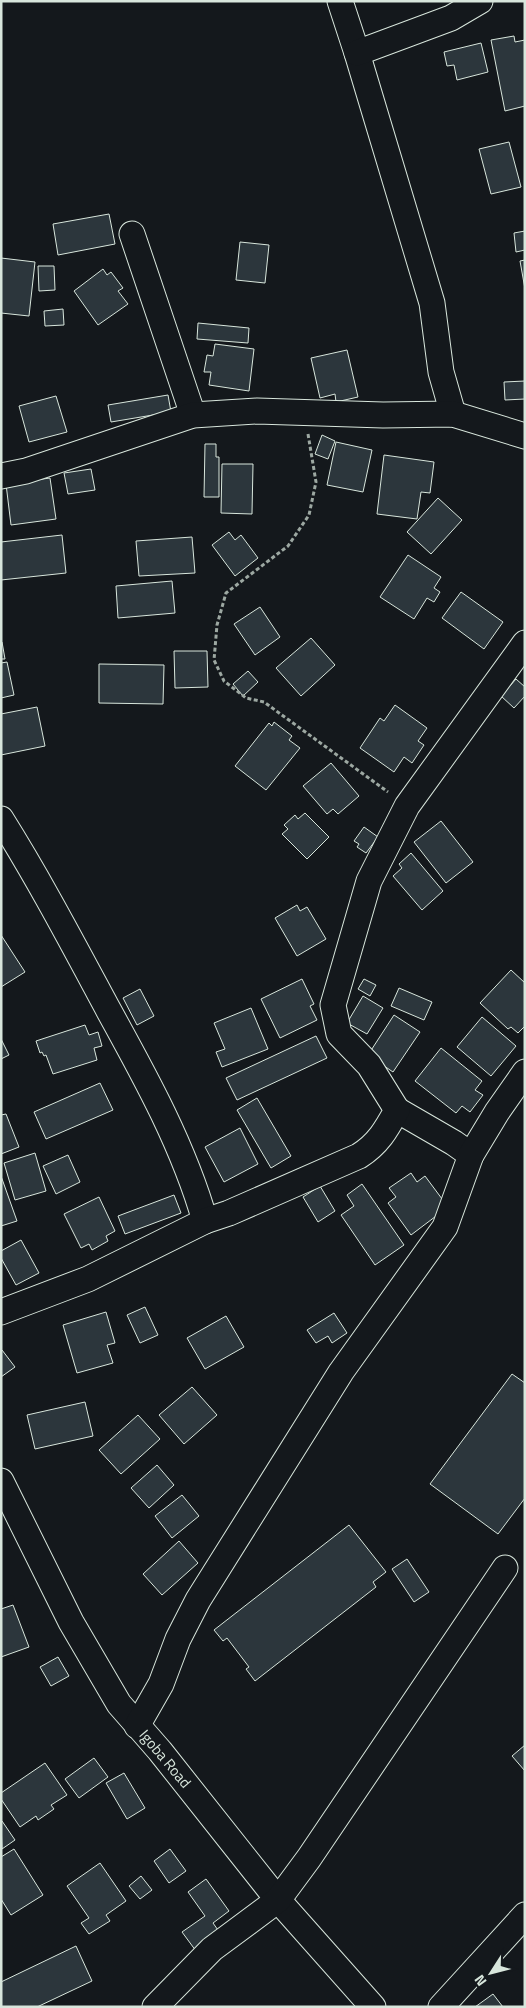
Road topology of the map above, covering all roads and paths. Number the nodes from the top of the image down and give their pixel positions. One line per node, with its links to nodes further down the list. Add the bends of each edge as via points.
1 (340, 1): 3 (street)
2 (480, 1): 3 (street, via 451,18)
3 (357, 53): 6 (street, via 432,303 441,372)
4 (132, 234): 7 (street)
5 (304, 413): 6 (street); 7 (street, via 257,411); 11 (path, via 316,482 309,515 288,546 226,593 217,625 214,660 224,681 237,692 246,698 264,702)
6 (453, 414): 8 (street)
7 (193, 415): 9 (street)
8 (525, 436)
9 (1, 476)
10 (525, 643): 11 (street)
11 (407, 806): 14 (street, via 369,881 334,1005 339,1034 369,1065)
12 (1, 819): 16 (street, via 46,894 153,1094 197,1193)
13 (525, 1072): 15 (street)
14 (398, 1110): 15 (street); 16 (street, via 373,1147 359,1156)
15 (471, 1155): 20 (street, via 445,1227 341,1372 198,1600 178,1638 161,1684)
16 (205, 1221): 17 (street, via 88,1279)
17 (1, 1312)
18 (1, 1481): 20 (street, Igoba Road, via 71,1622 119,1704)
19 (505, 1568): 21 (street)
20 (137, 1726): 21 (street, Igoba Road)
21 (278, 1900): 23 (street, via 212,1950); 24 (street, Igoba Road)
22 (525, 1915): 25 (street)
23 (155, 2007)
24 (372, 2007)
25 (441, 2007)

